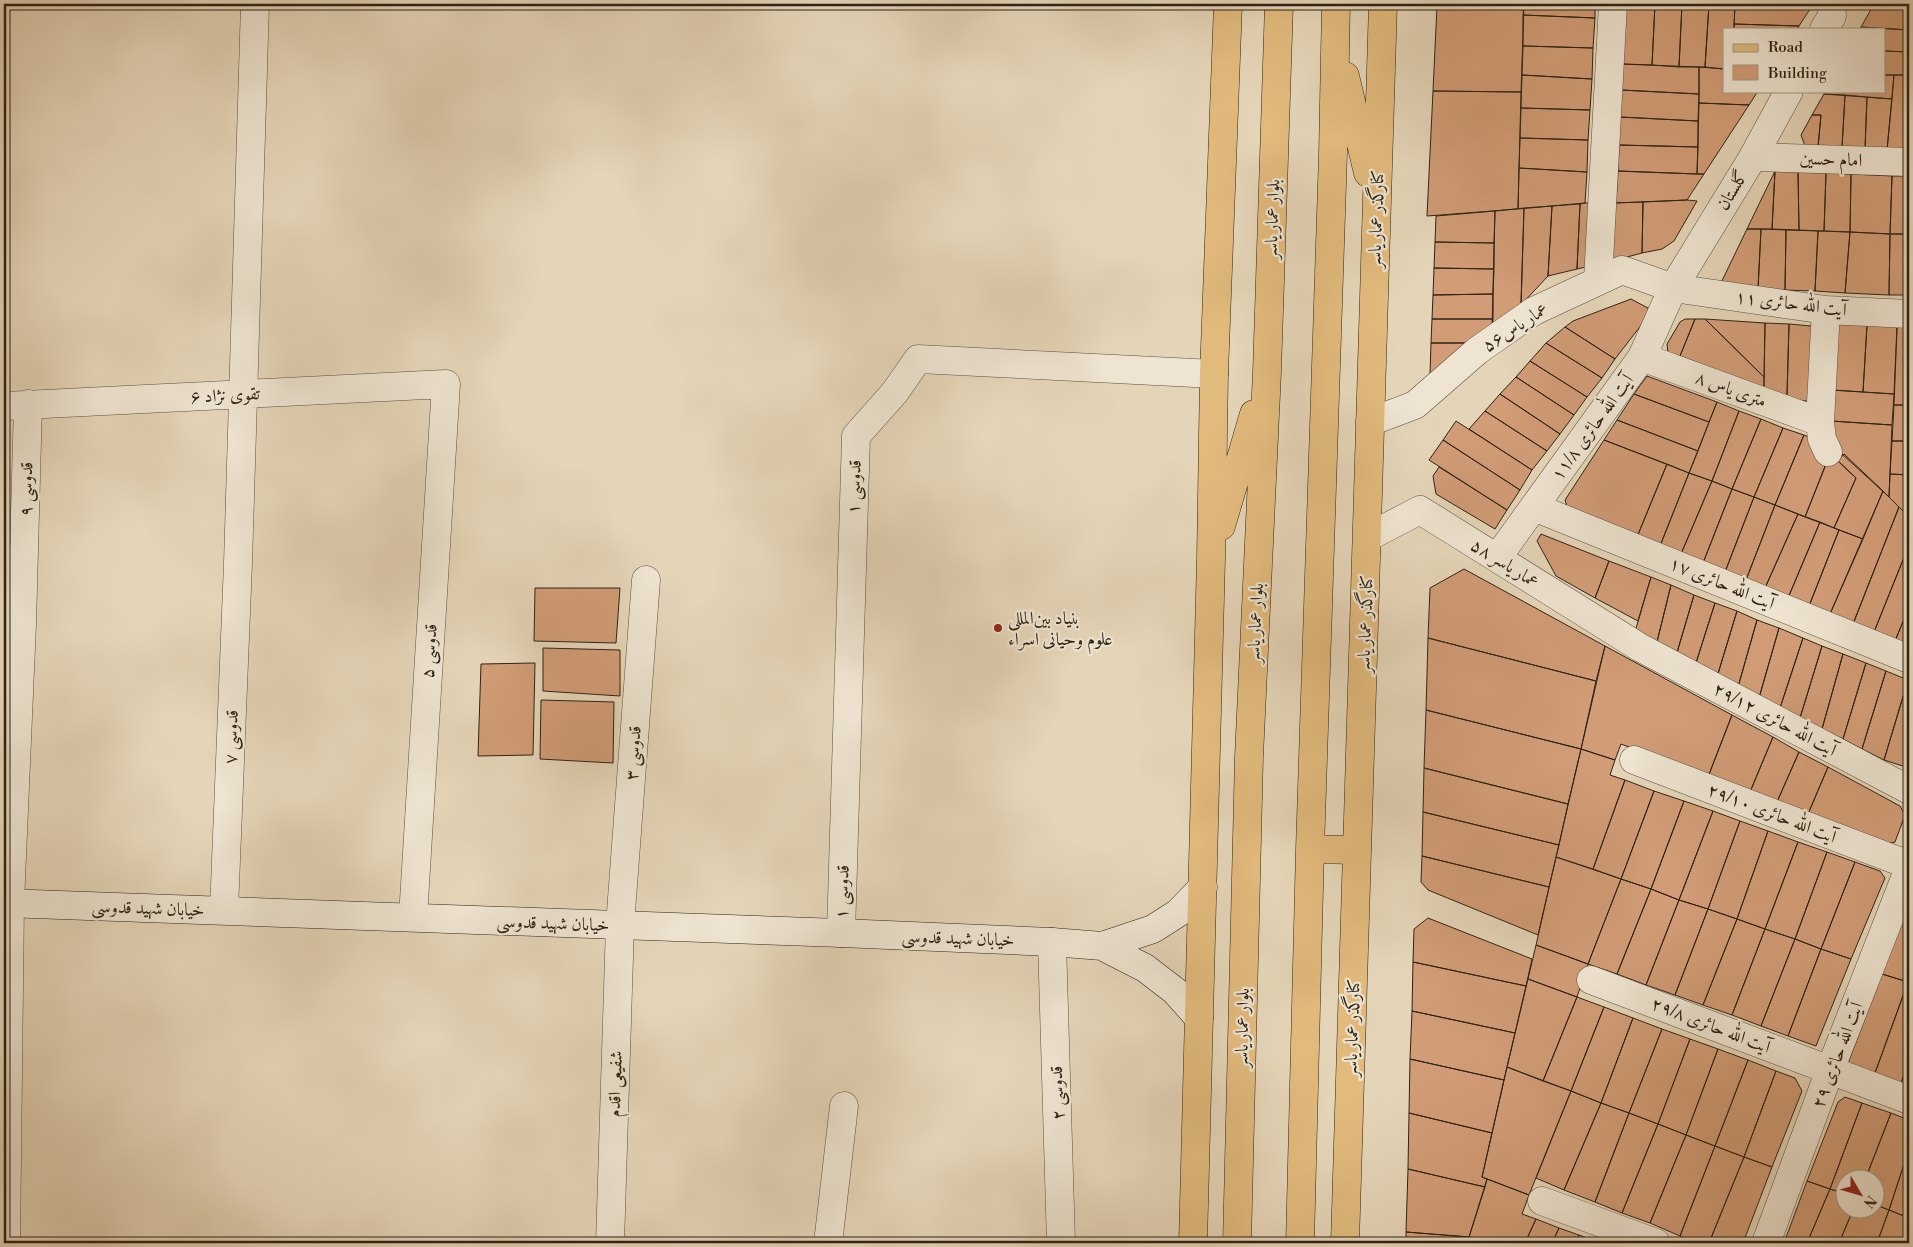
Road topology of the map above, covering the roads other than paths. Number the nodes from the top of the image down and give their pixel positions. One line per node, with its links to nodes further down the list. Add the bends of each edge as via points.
1 (255, 4): 22 (street, قدوسی ۷)
2 (1228, 4): 20 (main road)
3 (1279, 4): 19 (main road, بلوار عمار یاسر)
4 (1336, 4): 9 (main road)
5 (1382, 4): 13 (main road, کنارگذر عمار یاسر)
6 (1613, 4): 14 (street)
7 (1831, 4): 8 (street, via 1832,16)
8 (1825, 28)
9 (1336, 38): 13 (main road); 36 (main road)
10 (1788, 92): 11 (street, گلستان)
11 (1753, 156): 12 (street, امام حسین); 15 (street, گلستان)
12 (1909, 162)
13 (1376, 208): 24 (main road, کنارگذر عمار یاسر)
14 (1598, 280): 15 (street, عمار یاس۵۶, via 1622,270); 24 (street, عمار یاس۵۶, via 1534,311 1478,351 1415,405)
15 (1673, 288): 16 (street, آیت الله حائری ۱۱); 18 (street, آیت الله حائری ۱۱/۸)
16 (1826, 310): 17 (street, آیت الله حائری ۱۱); 25 (street)
17 (1909, 314)
18 (1642, 357): 25 (street, ۸ متری یاس); 27 (street, آیت الله حائری ۱۱/۸)
19 (1267, 372): 30 (main road); 58 (main road, بلوار عمار یاسر, via 1249,757)
20 (1214, 374): 30 (main road); 44 (street, قدوسی ۱, via 918,359 895,392 856,436)
21 (446, 384): 22 (street, تقوی نژاد ۶); 42 (street, قدوسی ۵)
22 (243, 394): 23 (street, تقوی نژاد ۶); 41 (street, قدوسی ۷)
23 (16, 405): 40 (street, قدوسی ۹, via 22,624)
24 (1370, 422): 28 (main road, کنارگذر عمار یاسر)
25 (1820, 422): 26 (street)
26 (1828, 452)
27 (1534, 507): 29 (street, آیت الله حائری ۱۱/۸); 33 (street, آیت الله حائری ۱۷)
28 (1368, 538): 29 (street, عمار یاسر ۵۸, via 1420,510); 37 (main road, کنارگذر عمار یاسر)
29 (1497, 558): 32 (street, عمار یاسر ۵۸)
30 (1211, 559): 39 (main road)
31 (646, 580): 43 (street, قدوسی ۳)
32 (1641, 648): 35 (street, آیت الله حائری ۲۹/۱۲)
33 (1909, 659)
34 (1634, 760): 38 (street, آیت الله حائری ۲۹/۱۰)
35 (1909, 790)
36 (1310, 849): 37 (main road); 59 (main road)
37 (1357, 850): 60 (main road, کنارگذر عمار یاسر)
38 (1909, 867): 49 (street, آیت الله حائری ۲۹)
39 (1202, 887): 46 (street, via 1178,913 1153,929); 48 (main road)
40 (7, 903): 41 (street, خیابان شهید قدوسی); 53 (street, قدوسی ۹)
41 (224, 910): 42 (street, خیابان شهید قدوسی)
42 (413, 917): 43 (street, خیابان شهید قدوسی)
43 (620, 925): 44 (street, خیابان شهید قدوسی); 54 (street, شفیعی اقدم)
44 (840, 934): 45 (street, خیابان شهید قدوسی)
45 (1052, 942): 46 (street, خیابان شهید قدوسی); 56 (street, قدوسی ۲)
46 (1102, 946): 48 (street, via 1145,968 1175,991)
47 (1591, 980): 49 (street, آیت الله حائری ۲۹/۸)
48 (1199, 1018): 57 (main road)
49 (1830, 1070): 50 (street, آیت الله حائری ۲۹/۸); 62 (street, آیت الله حائری ۲۹)
50 (1909, 1100)
51 (844, 1106): 55 (street)
52 (1542, 1201): 61 (street)
53 (6, 1243)
54 (610, 1243)
55 (828, 1243)
56 (1061, 1243)
57 (1193, 1243)
58 (1236, 1243)
59 (1300, 1243)
60 (1345, 1243)
61 (1656, 1243)
62 (1766, 1243)

